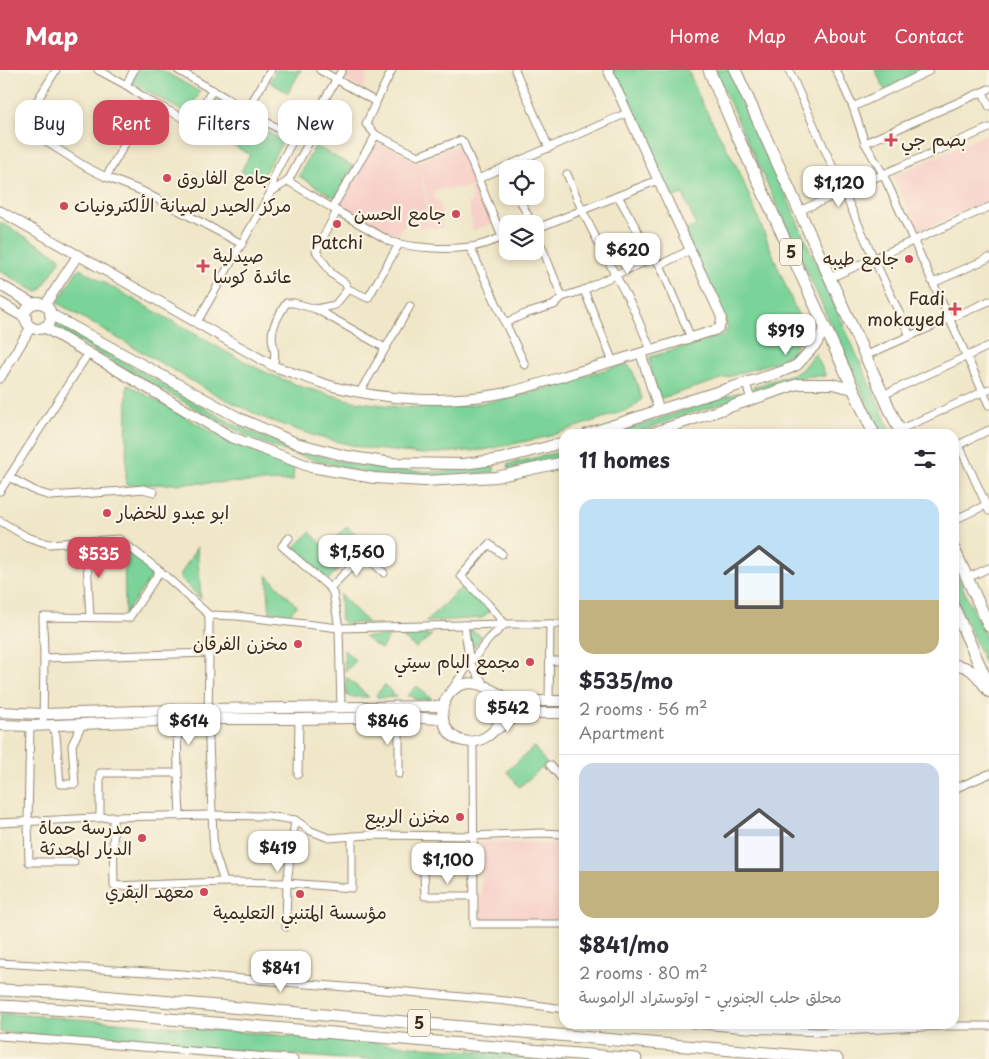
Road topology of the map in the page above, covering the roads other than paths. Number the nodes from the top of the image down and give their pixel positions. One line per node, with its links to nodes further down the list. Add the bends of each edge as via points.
1 (56, 70): 40 (street, via 32,109 37,122 48,143)
2 (98, 70): 17 (street)
3 (134, 70): 17 (street)
4 (178, 70): 18 (street)
5 (271, 70): 23 (street)
6 (320, 70): 16 (street)
7 (342, 70): 16 (street)
8 (392, 70): 25 (street)
9 (515, 70): 35 (street)
10 (608, 70): 28 (street)
11 (709, 70): 84 (highway, 5)
12 (735, 70): 51 (highway, 5)
13 (789, 70): 45 (street)
14 (836, 70): 27 (street)
15 (930, 70): 27 (street)
16 (337, 79): 24 (street); 25 (street)
17 (126, 85): 20 (street)
18 (213, 90): 21 (street); 22 (street)
19 (986, 90): 26 (street); 31 (street)
20 (148, 100)
21 (206, 100)
22 (230, 100)
23 (253, 100)
24 (324, 100)
25 (376, 102): 30 (street, via 366,124)
26 (989, 106)
27 (853, 107): 31 (street)
28 (628, 113): 35 (street); 42 (street)
29 (989, 128): 39 (street)
30 (376, 135): 41 (street, via 418,156 461,140); 48 (street)
31 (865, 143): 39 (street)
32 (124, 145): 40 (street)
33 (290, 145): 44 (street, via 275,174)
34 (307, 145): 43 (street)
35 (549, 148): 36 (street)
36 (527, 160)
37 (499, 173): 41 (street)
38 (567, 174): 49 (street)
39 (883, 174): 45 (street); 55 (street)
40 (106, 177): 56 (street, via 142,191)
41 (478, 179): 52 (street)
42 (658, 180): 46 (street); 59 (street)
43 (288, 181): 44 (street); 48 (street)
44 (271, 192): 56 (street)
45 (844, 193): 51 (street); 64 (street)
46 (618, 196): 49 (street); 62 (street)
47 (989, 207): 55 (street)
48 (334, 210): 57 (street); 70 (street, via 316,251 332,274)
49 (582, 210): 53 (street); 66 (street)
50 (0, 211): 61 (street)
51 (800, 211): 67 (highway, 5)
52 (499, 224)
53 (544, 226)
54 (499, 239): 58 (street)
55 (913, 241): 64 (street); 68 (street)
56 (242, 244): 81 (street)
57 (399, 244): 58 (street); 70 (street, via 368,298)
58 (470, 248): 82 (street)
59 (690, 250): 65 (street); 86 (street, via 722,319 716,330)
60 (544, 252): 72 (street)
61 (78, 255): 78 (street); 81 (street)
62 (653, 258): 65 (street); 66 (street)
63 (989, 258): 68 (street)
64 (874, 259): 67 (street); 85 (street)
65 (660, 266): 86 (street)
66 (616, 275): 71 (street); 89 (street)
67 (830, 278): 92 (highway, 5)
68 (933, 283): 79 (street)
69 (0, 285): 75 (main road)
70 (348, 289): 77 (street, via 335,305)
71 (584, 290): 72 (street); 94 (street)
72 (562, 297): 82 (street, via 554,305)
73 (989, 301): 79 (street)
74 (0, 303): 80 (main road)
75 (32, 304): 78 (main road, via 37,303); 80 (main road, via 27,309)
76 (410, 306): 88 (street)
77 (316, 309): 88 (street); 96 (street, via 294,302 286,304 276,320 272,336 276,356)
78 (48, 310): 83 (main road, via 50,320); 115 (main road, via 238,418 296,442 346,456 392,463 464,464)
79 (949, 319): 85 (street); 93 (street)
80 (28, 322): 83 (main road, via 36,328); 97 (street)
81 (197, 322): 96 (street)
82 (505, 323): 95 (street)
83 (44, 327): 90 (main road)
84 (825, 328): 98 (main road, via 797,365); 99 (highway, 5)
85 (910, 336): 92 (street)
86 (691, 338): 89 (street)
87 (989, 346): 93 (street)
88 (385, 348): 101 (street)
89 (651, 350): 91 (street)
90 (89, 353): 117 (main road, via 231,437 311,467 374,478 424,482); 118 (street)
91 (641, 354): 94 (street); 105 (street)
92 (865, 356): 102 (highway, 5)
93 (967, 357): 100 (street); 102 (street)
94 (613, 362): 101 (street, via 493,395 438,399)
95 (525, 365)
96 (274, 366): 101 (street)
97 (0, 378)
98 (746, 383): 103 (street); 105 (main road)
99 (853, 389): 103 (main road, via 832,384 798,384); 108 (highway, 5)
100 (986, 390): 104 (street); 110 (street)
101 (360, 392)
102 (883, 395): 109 (highway, 5)
103 (751, 400): 107 (main road)
104 (989, 405)
105 (659, 410): 106 (main road)
106 (603, 429)
107 (670, 429)
108 (872, 429)
109 (899, 429)
110 (906, 429)
111 (989, 430): 113 (street)
112 (559, 443): 115 (main road)
113 (959, 445)
114 (959, 452): 121 (street)
115 (500, 459): 117 (main road)
116 (559, 463): 117 (main road)
117 (503, 475)
118 (8, 477): 119 (street); 120 (street, via 51,496 143,489)
119 (0, 491)
120 (154, 492)
121 (988, 508): 122 (street)
122 (959, 518)
123 (0, 521): 125 (street, via 26,537 49,544)
124 (289, 538): 132 (street, via 282,546)
125 (86, 541): 129 (street, via 120,539); 134 (street)
126 (502, 554): 137 (street, via 488,544 461,576)
127 (959, 561): 131 (highway)
128 (989, 568): 131 (street)
129 (160, 571): 133 (street); 134 (street, via 129,618)
130 (384, 573): 132 (street, via 364,554)
131 (966, 578): 135 (highway)
132 (330, 588): 141 (street)
133 (209, 615): 141 (street); 142 (street)
134 (90, 617): 143 (street, via 44,617)
135 (987, 618)
136 (959, 619): 148 (highway)
137 (505, 624): 138 (street); 140 (street); 146 (street)
138 (550, 624): 139 (street); 145 (street)
139 (559, 624)
140 (464, 625): 141 (street); 146 (street)
141 (339, 628): 155 (street)
142 (209, 653): 143 (street); 159 (street)
143 (44, 658): 158 (street)
144 (559, 660): 145 (street)
145 (550, 661): 152 (street)
146 (470, 663): 149 (street); 151 (street)
147 (959, 665): 150 (main road, via 973,671)
148 (989, 686)
149 (486, 687): 151 (main road, via 467,683); 152 (main road, via 515,701); 168 (main road, via 498,700 501,709 498,726)
150 (989, 692)
151 (449, 693): 154 (main road)
152 (549, 701): 153 (main road)
153 (559, 701)
154 (443, 706): 155 (main road); 162 (main road)
155 (341, 708): 159 (main road)
156 (0, 712): 158 (main road)
157 (559, 713): 168 (main road, via 526,713)
158 (43, 714): 159 (main road); 167 (street)
159 (208, 714): 161 (main road); 163 (main road); 177 (street)
160 (399, 717): 161 (main road); 162 (main road); 174 (street)
161 (299, 719): 173 (street)
162 (443, 719): 169 (main road, via 457,738)
163 (177, 720): 164 (main road); 171 (street)
164 (82, 724): 167 (main road); 167 (street, via 72,745 75,784 60,784 56,735)
165 (0, 725): 166 (main road)
166 (30, 726): 167 (main road); 182 (street)
167 (47, 726)
168 (492, 733): 169 (main road)
169 (473, 742): 186 (street)
170 (550, 765): 172 (street)
171 (178, 772): 178 (street); 180 (street, via 100,773)
172 (559, 773)
173 (298, 774)
174 (399, 774)
175 (989, 774): 176 (street)
176 (959, 787)
177 (212, 815): 178 (street); 181 (street); 189 (street, via 214,851)
178 (180, 816): 179 (street)
179 (113, 817): 180 (street); 189 (street, via 114,886)
180 (100, 818): 182 (street)
181 (294, 820): 185 (street, via 329,838); 190 (street)
182 (28, 822): 183 (street); 187 (street, via 30,862)
183 (0, 823)
184 (559, 834): 186 (street)
185 (352, 836): 186 (street); 190 (street, via 352,888)
186 (473, 836): 191 (street)
187 (74, 862)
188 (424, 873): 191 (street, via 425,896)
189 (224, 882): 190 (street)
190 (288, 883): 193 (street)
191 (474, 896): 192 (street, via 474,924)
192 (559, 924)
193 (286, 927)
194 (0, 962): 197 (street, via 408,992)
195 (0, 990): 206 (highway, 5, via 55,992)
196 (0, 1006): 205 (highway, 5)
197 (559, 1008)
198 (959, 1026): 199 (street)
199 (989, 1026)
200 (747, 1029): 201 (street, via 820,1032)
201 (881, 1029)
202 (0, 1036): 203 (street)
203 (276, 1058): 204 (street)
204 (294, 1059)
205 (636, 1059)
206 (837, 1059)

